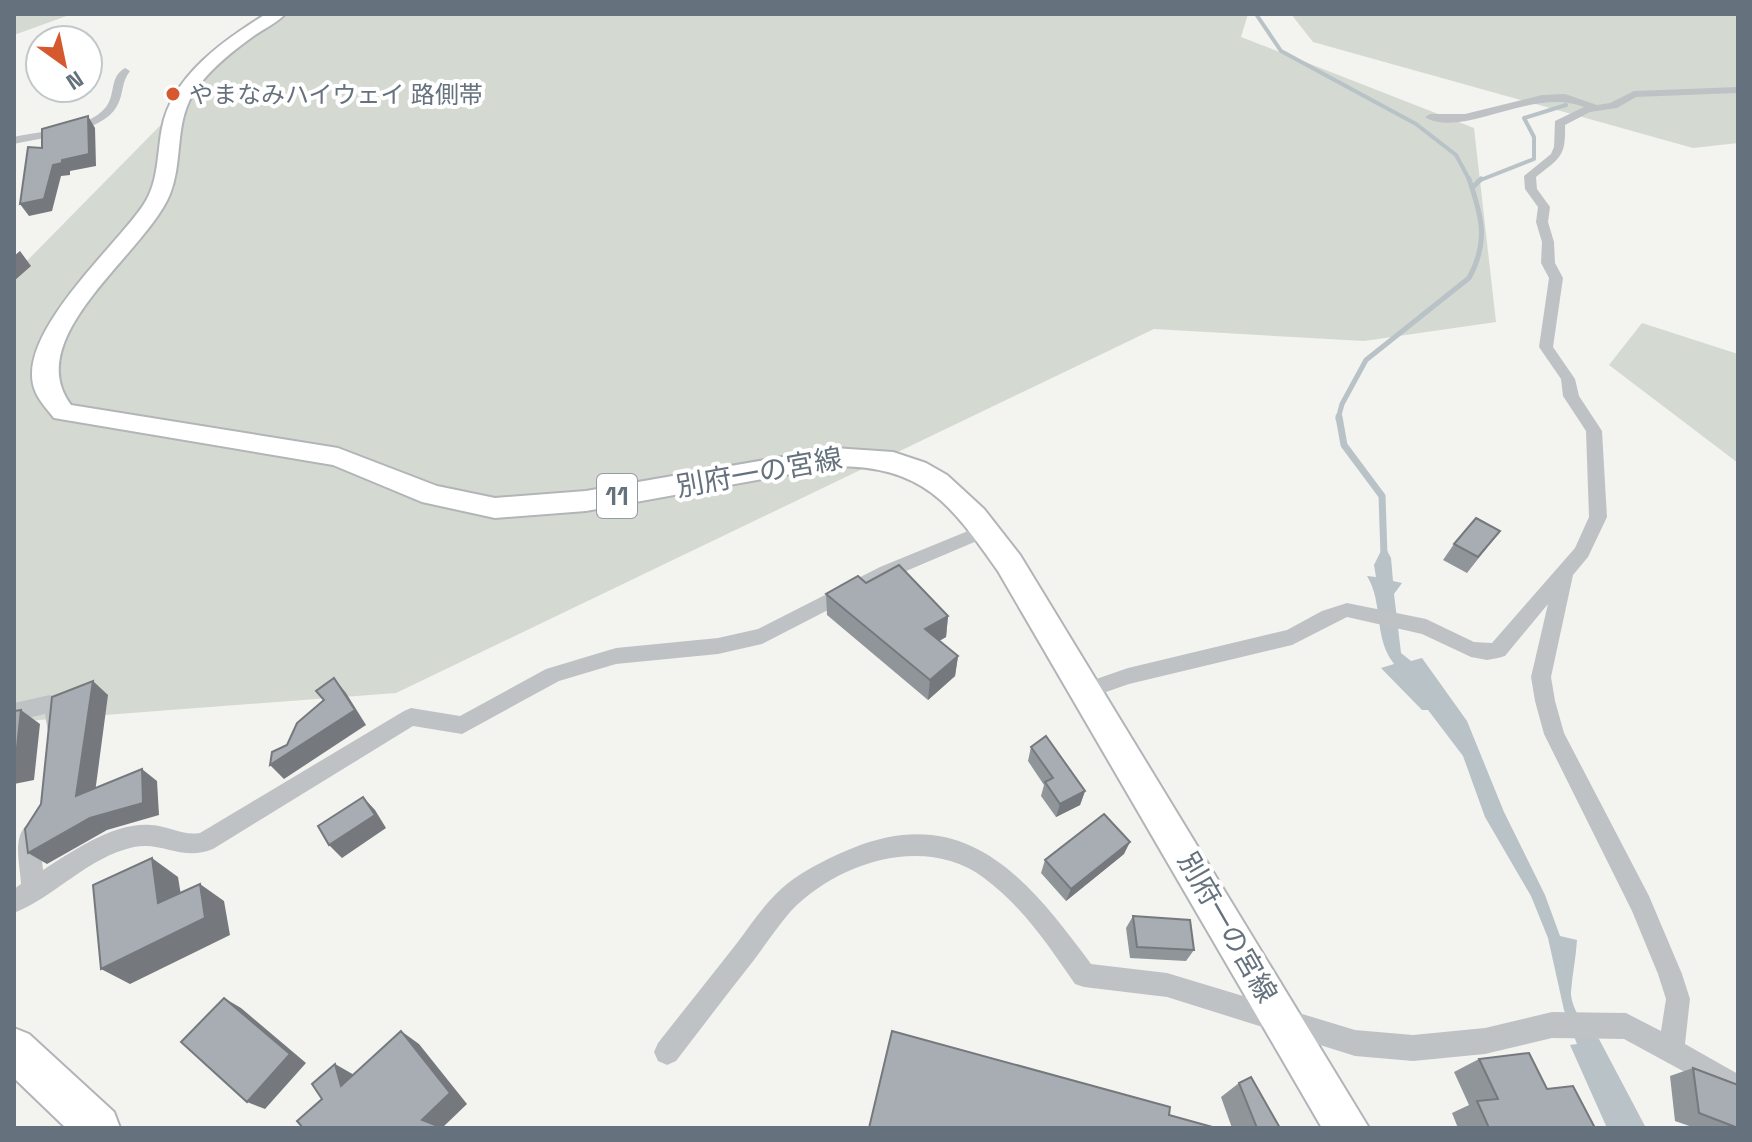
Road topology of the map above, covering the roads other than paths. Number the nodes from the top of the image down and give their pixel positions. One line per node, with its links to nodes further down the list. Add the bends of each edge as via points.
1 (277, 14): 7 (main road, via 192,82 174,114 167,176 153,207)
2 (125, 71): 6 (street, via 115,102 100,117)
3 (1738, 90): 4 (street, via 1634,94 1613,106)
4 (1596, 108): 5 (street, via 1557,97 1470,119); 10 (street, via 1562,119 1556,156 1528,180 1544,207 1548,263 1556,278 1546,347 1568,379 1571,396 1588,419 1596,443 1598,517 1591,538)
5 (1430, 117)
6 (14, 141)
7 (25, 335)
8 (17, 381): 9 (main road, 別府一の宮線 / 11, via 31,397 63,412 338,457 432,495 495,508 586,501 834,457 891,459 932,476)
9 (985, 530): 11 (main road, 別府一の宮線 / 11); 15 (street, via 886,572 762,636 616,656 553,675 462,725 411,717 205,842 193,846 150,835 137,837)
10 (1564, 575): 11 (street, via 1498,650 1471,649 1405,620 1367,612 1338,613 1292,637); 19 (street, via 1541,677 1545,701 1554,734 1641,904 1670,974 1678,999)
11 (1086, 691): 17 (main road, 別府一の宮線 / 11)
12 (14, 712): 13 (street, via 50,704 55,709)
13 (53, 754)
14 (45, 816): 15 (street, via 29,837)
15 (33, 890): 16 (street)
16 (14, 902)
17 (1283, 1021): 19 (street, via 1355,1043 1413,1048 1485,1041 1552,1025 1626,1026); 20 (street, via 1167,985 1084,975 1036,910 999,876 930,843 900,843 853,859 784,902); 23 (main road, 別府一の宮線 / 11)
18 (14, 1049): 22 (main road)
19 (1671, 1050): 21 (street)
20 (667, 1052)
21 (1738, 1088)
22 (98, 1128)
23 (1347, 1128)

